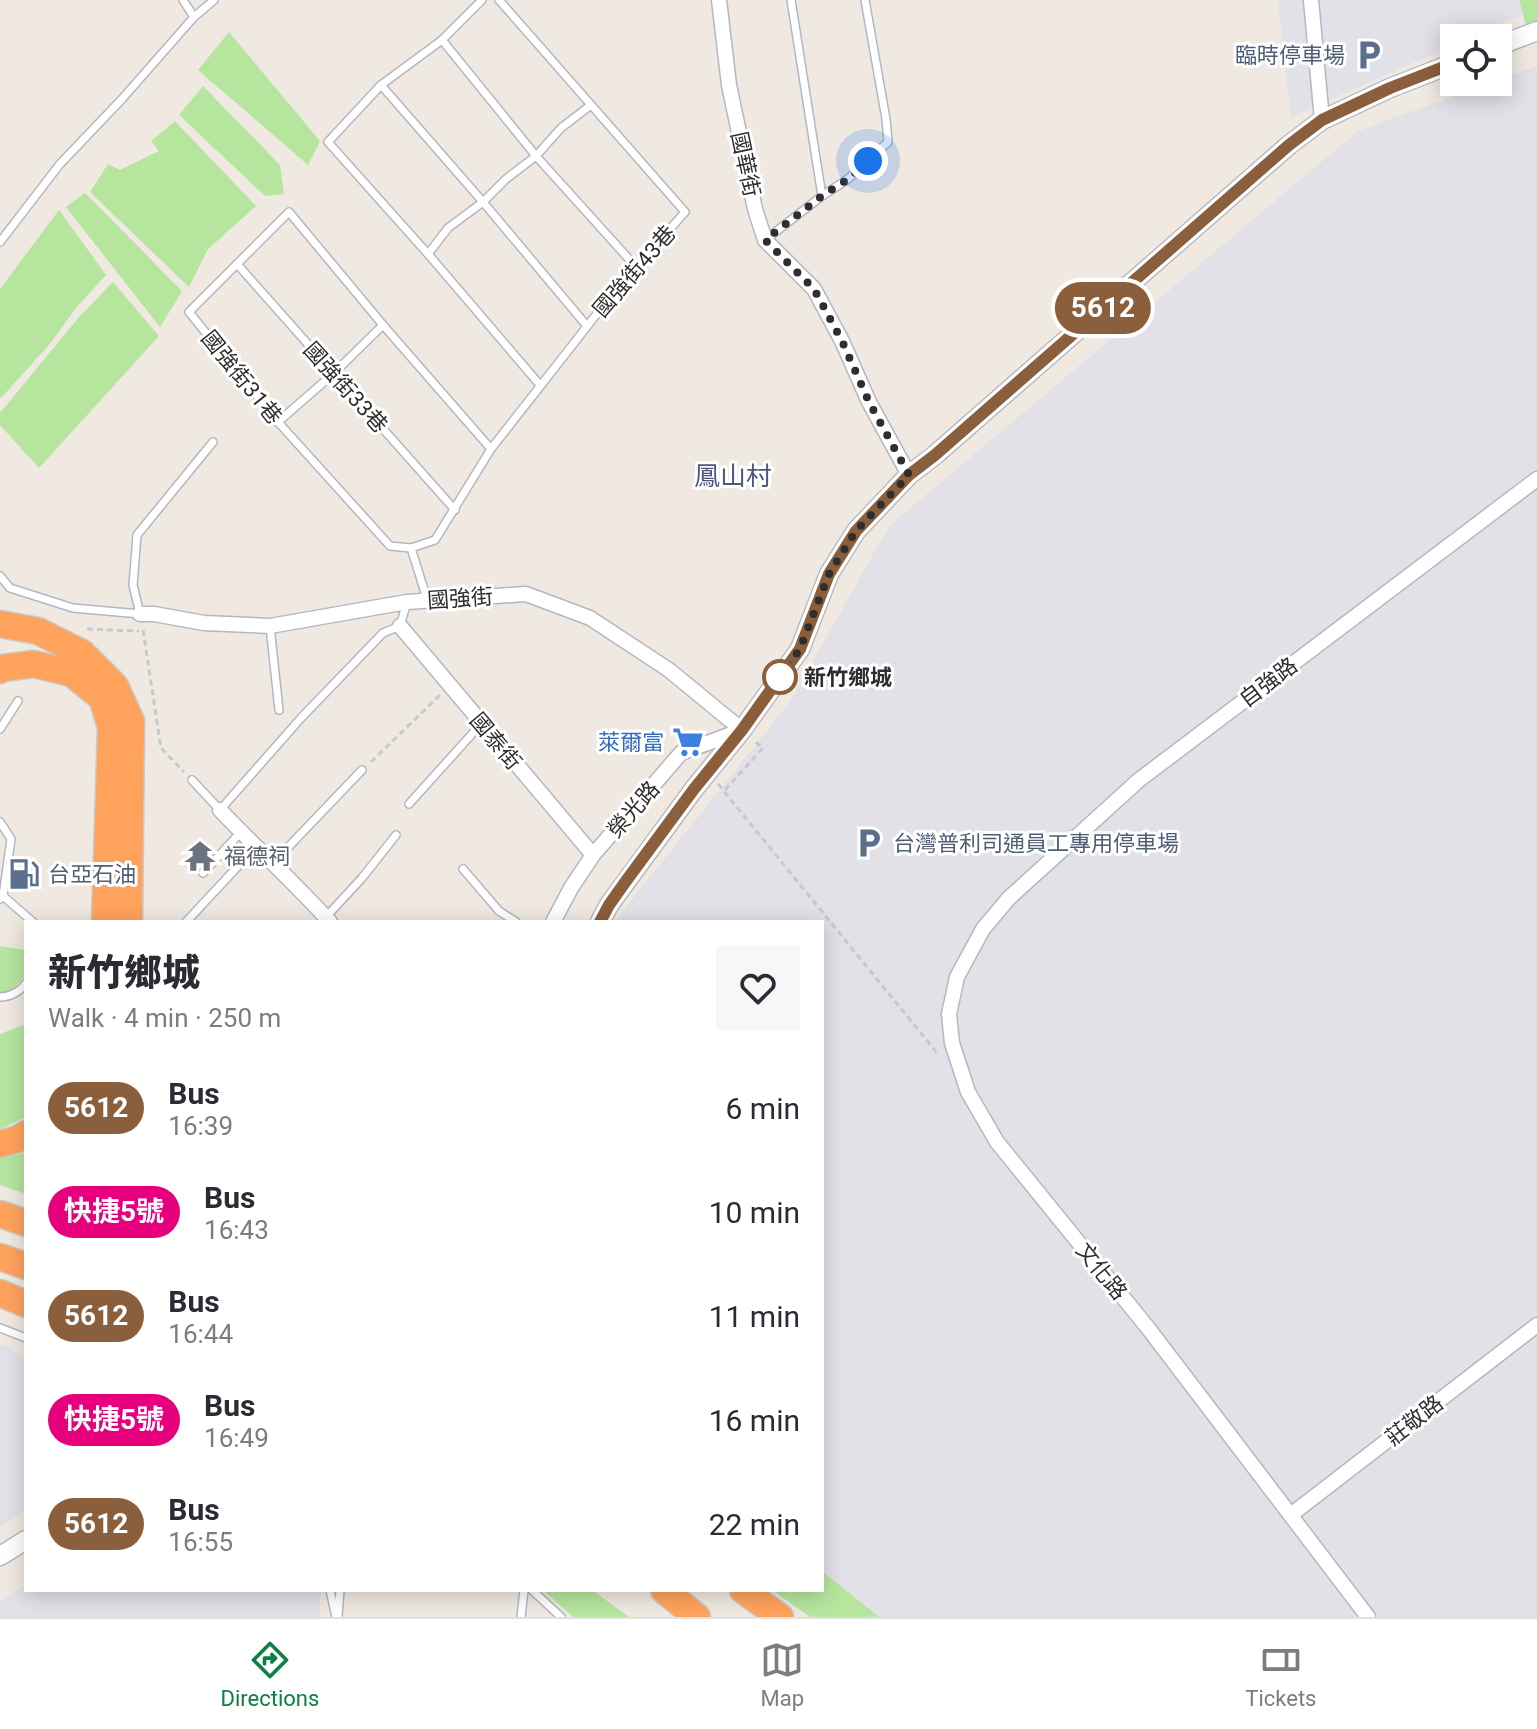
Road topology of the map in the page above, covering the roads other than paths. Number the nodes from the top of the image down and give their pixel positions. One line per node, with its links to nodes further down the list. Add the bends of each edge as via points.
1 (183, 0): 9 (lane)
2 (214, 0): 9 (lane)
3 (482, 0): 11 (lane)
4 (499, 0): 15 (lane, 國強街43巷)
5 (719, 0): 20 (street, 國華街, via 729,85)
6 (791, 0): 18 (lane)
7 (865, 0): 18 (lane, via 888,142)
8 (1311, 0): 16 (street)
9 (194, 17): 21 (lane, via 60,164)
10 (1537, 31): 12 (street)
11 (442, 40): 14 (lane); 17 (lane)
12 (1512, 41)
13 (1440, 68): 16 (street, 榮光路)
14 (381, 85): 19 (lane); 22 (lane, via 328,142)
15 (591, 105): 17 (lane); 24 (lane, 國強街43巷, via 685,212)
16 (1322, 120): 32 (street, 榮光路)
17 (536, 156): 19 (lane); 24 (lane)
18 (822, 196): 20 (lane)
19 (483, 202): 22 (lane, via 448,228); 26 (lane)
20 (765, 240): 32 (street, 國華街, via 814,289)
21 (0, 242)
22 (428, 254): 28 (lane)
23 (237, 264): 25 (lane, 國強街31巷, via 289,212); 27 (lane, 國強街33巷); 29 (lane, 國強街31巷, via 189,312)
24 (637, 268): 26 (lane, 國強街43巷)
25 (383, 325): 27 (lane); 31 (lane)
26 (587, 326): 28 (lane, 國強街43巷)
27 (333, 374): 29 (lane); 34 (lane, 國強街33巷)
28 (540, 385): 31 (lane, 國強街43巷)
29 (278, 422): 35 (lane, 國強街31巷, via 390,546)
30 (213, 442): 39 (lane, via 137,535 133,585)
31 (491, 449): 34 (lane, 國強街43巷)
32 (909, 475): 48 (street, 榮光路, via 856,531 829,574 800,649)
33 (1537, 479): 62 (street, 自強路, via 1139,780)
34 (455, 510): 35 (lane, 國強街43巷, via 435,540)
35 (411, 548): 37 (lane)
36 (0, 576): 39 (lane, via 10,588 73,608)
37 (428, 600): 38 (street, 國強街); 48 (street, 國強街, via 526,594 590,618 669,670)
38 (407, 602): 41 (street, 國強街); 42 (lane)
39 (140, 614): 41 (street, 國強街)
40 (0, 624): 65 (highway, via 38,631 82,653 115,686 131,721)
41 (270, 626): 45 (lane)
42 (400, 626): 46 (street, 國泰街); 52 (lane, via 372,644)
43 (0, 670): 64 (highway, via 34,664 71,673 102,698 111,727)
44 (18, 701): 47 (lane)
45 (279, 710)
46 (481, 724): 51 (lane); 57 (street, 國泰街)
47 (0, 729)
48 (742, 730): 57 (street, 榮光路, via 681,753); 70 (street, 榮光路)
49 (362, 770): 58 (lane)
50 (192, 780): 52 (lane)
51 (409, 804)
52 (220, 810): 54 (street)
53 (0, 822): 61 (lane, via 11,839)
54 (241, 832): 56 (street); 60 (lane)
55 (396, 835): 67 (lane)
56 (255, 848): 58 (street); 66 (lane)
57 (593, 855): 69 (street, 榮光路)
58 (273, 863): 67 (street)
59 (463, 869): 68 (lane)
60 (203, 873)
61 (1, 897): 63 (lane)
62 (1009, 898): 84 (street, 文化路, via 983,929 957,977 949,1014 968,1092 997,1142)
63 (30, 920)
64 (105, 920)
65 (129, 920)
66 (188, 920)
67 (328, 920)
68 (513, 920)
69 (554, 920)
70 (601, 920)
71 (24, 986): 72 (lane)
72 (0, 997)
73 (24, 1135): 74 (highway)
74 (0, 1144)
75 (0, 1214): 76 (highway)
76 (24, 1222)
77 (0, 1257): 78 (highway)
78 (24, 1265)
79 (0, 1293): 80 (highway)
80 (24, 1303)
81 (1537, 1325): 84 (street, 莊敬路)
82 (0, 1328): 83 (lane)
83 (24, 1337)
84 (1292, 1514): 98 (street, 文化路)
85 (24, 1541): 86 (street)
86 (0, 1556)
87 (331, 1592): 93 (lane)
88 (340, 1592): 93 (lane)
89 (524, 1592): 94 (lane)
90 (534, 1592): 95 (lane)
91 (666, 1592): 96 (highway)
92 (746, 1592): 97 (highway)
93 (337, 1617)
94 (521, 1617)
95 (561, 1617)
96 (697, 1617)
97 (780, 1617)
98 (1368, 1617)

